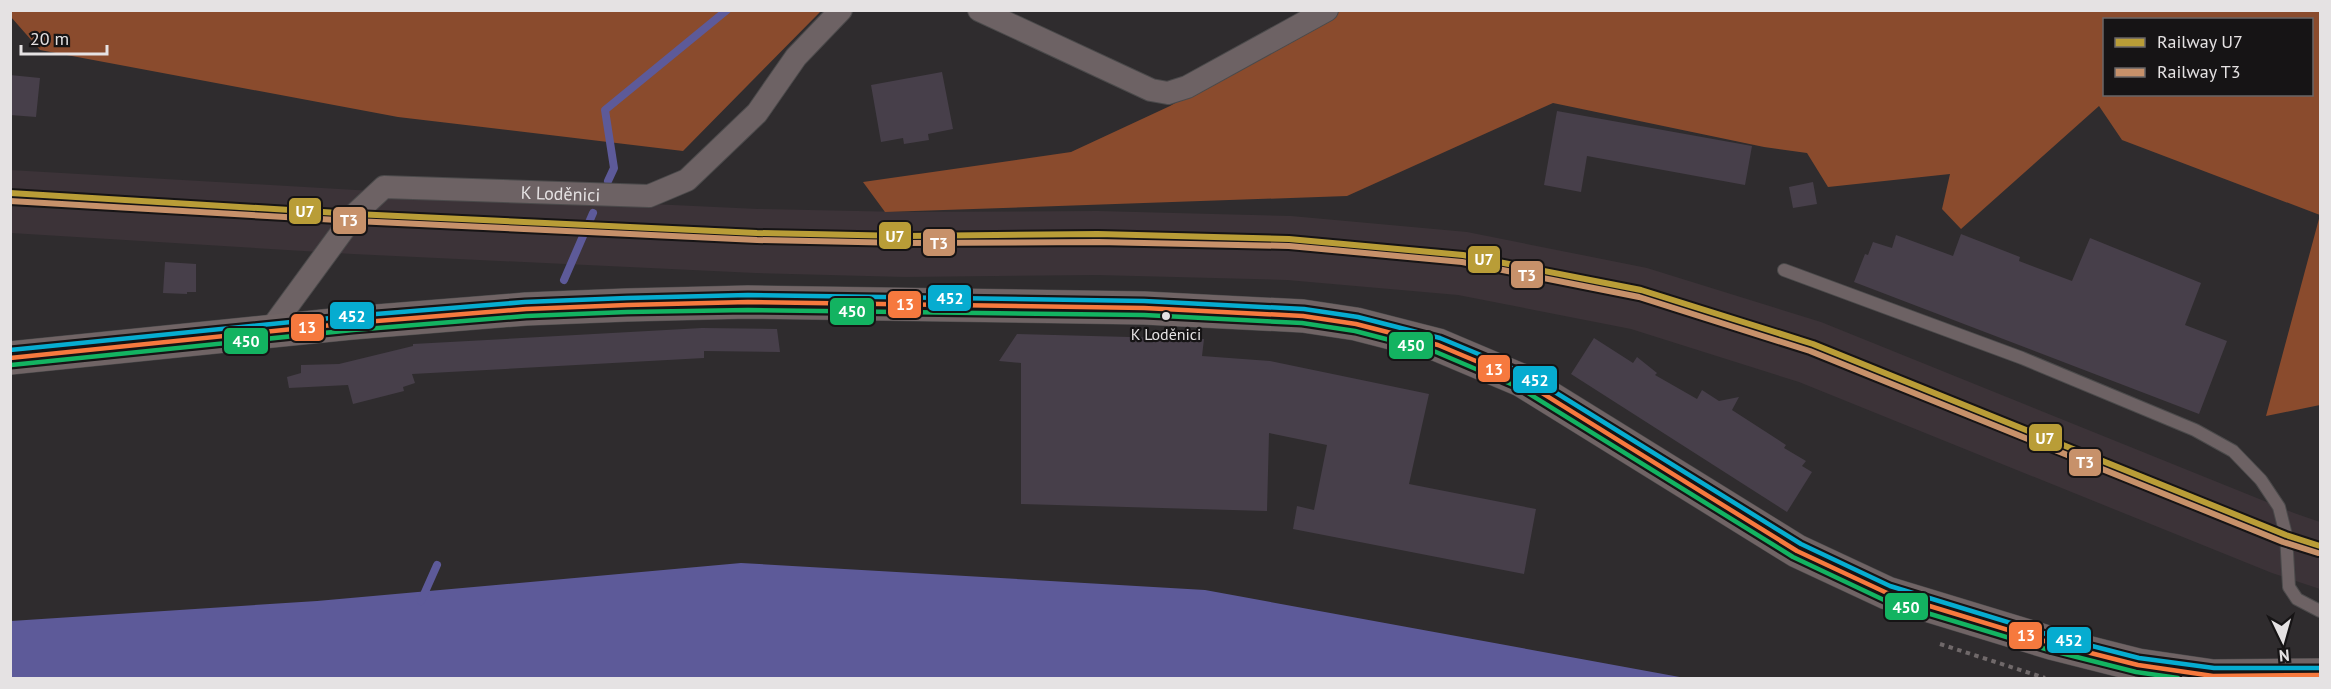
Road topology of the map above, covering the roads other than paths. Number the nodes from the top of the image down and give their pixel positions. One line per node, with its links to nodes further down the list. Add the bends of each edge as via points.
1 (841, 10): 5 (street, K Loděnici, via 796,57 757,113 687,180 650,196 384,188 355,214)
2 (979, 10): 3 (street, via 1151,90 1168,93 1187,87)
3 (1327, 10)
4 (1784, 270): 7 (lane, via 2022,358 2195,430 2233,451 2261,480 2279,507 2286,536 2289,586 2297,599)
5 (270, 330): 6 (main road); 8 (main road, via 526,309 748,302 1144,308 1303,316 1356,324 1438,345 1521,380 1797,551 1887,593 2138,665 2213,676)
6 (10, 358)
7 (2320, 611)
8 (2320, 675)

